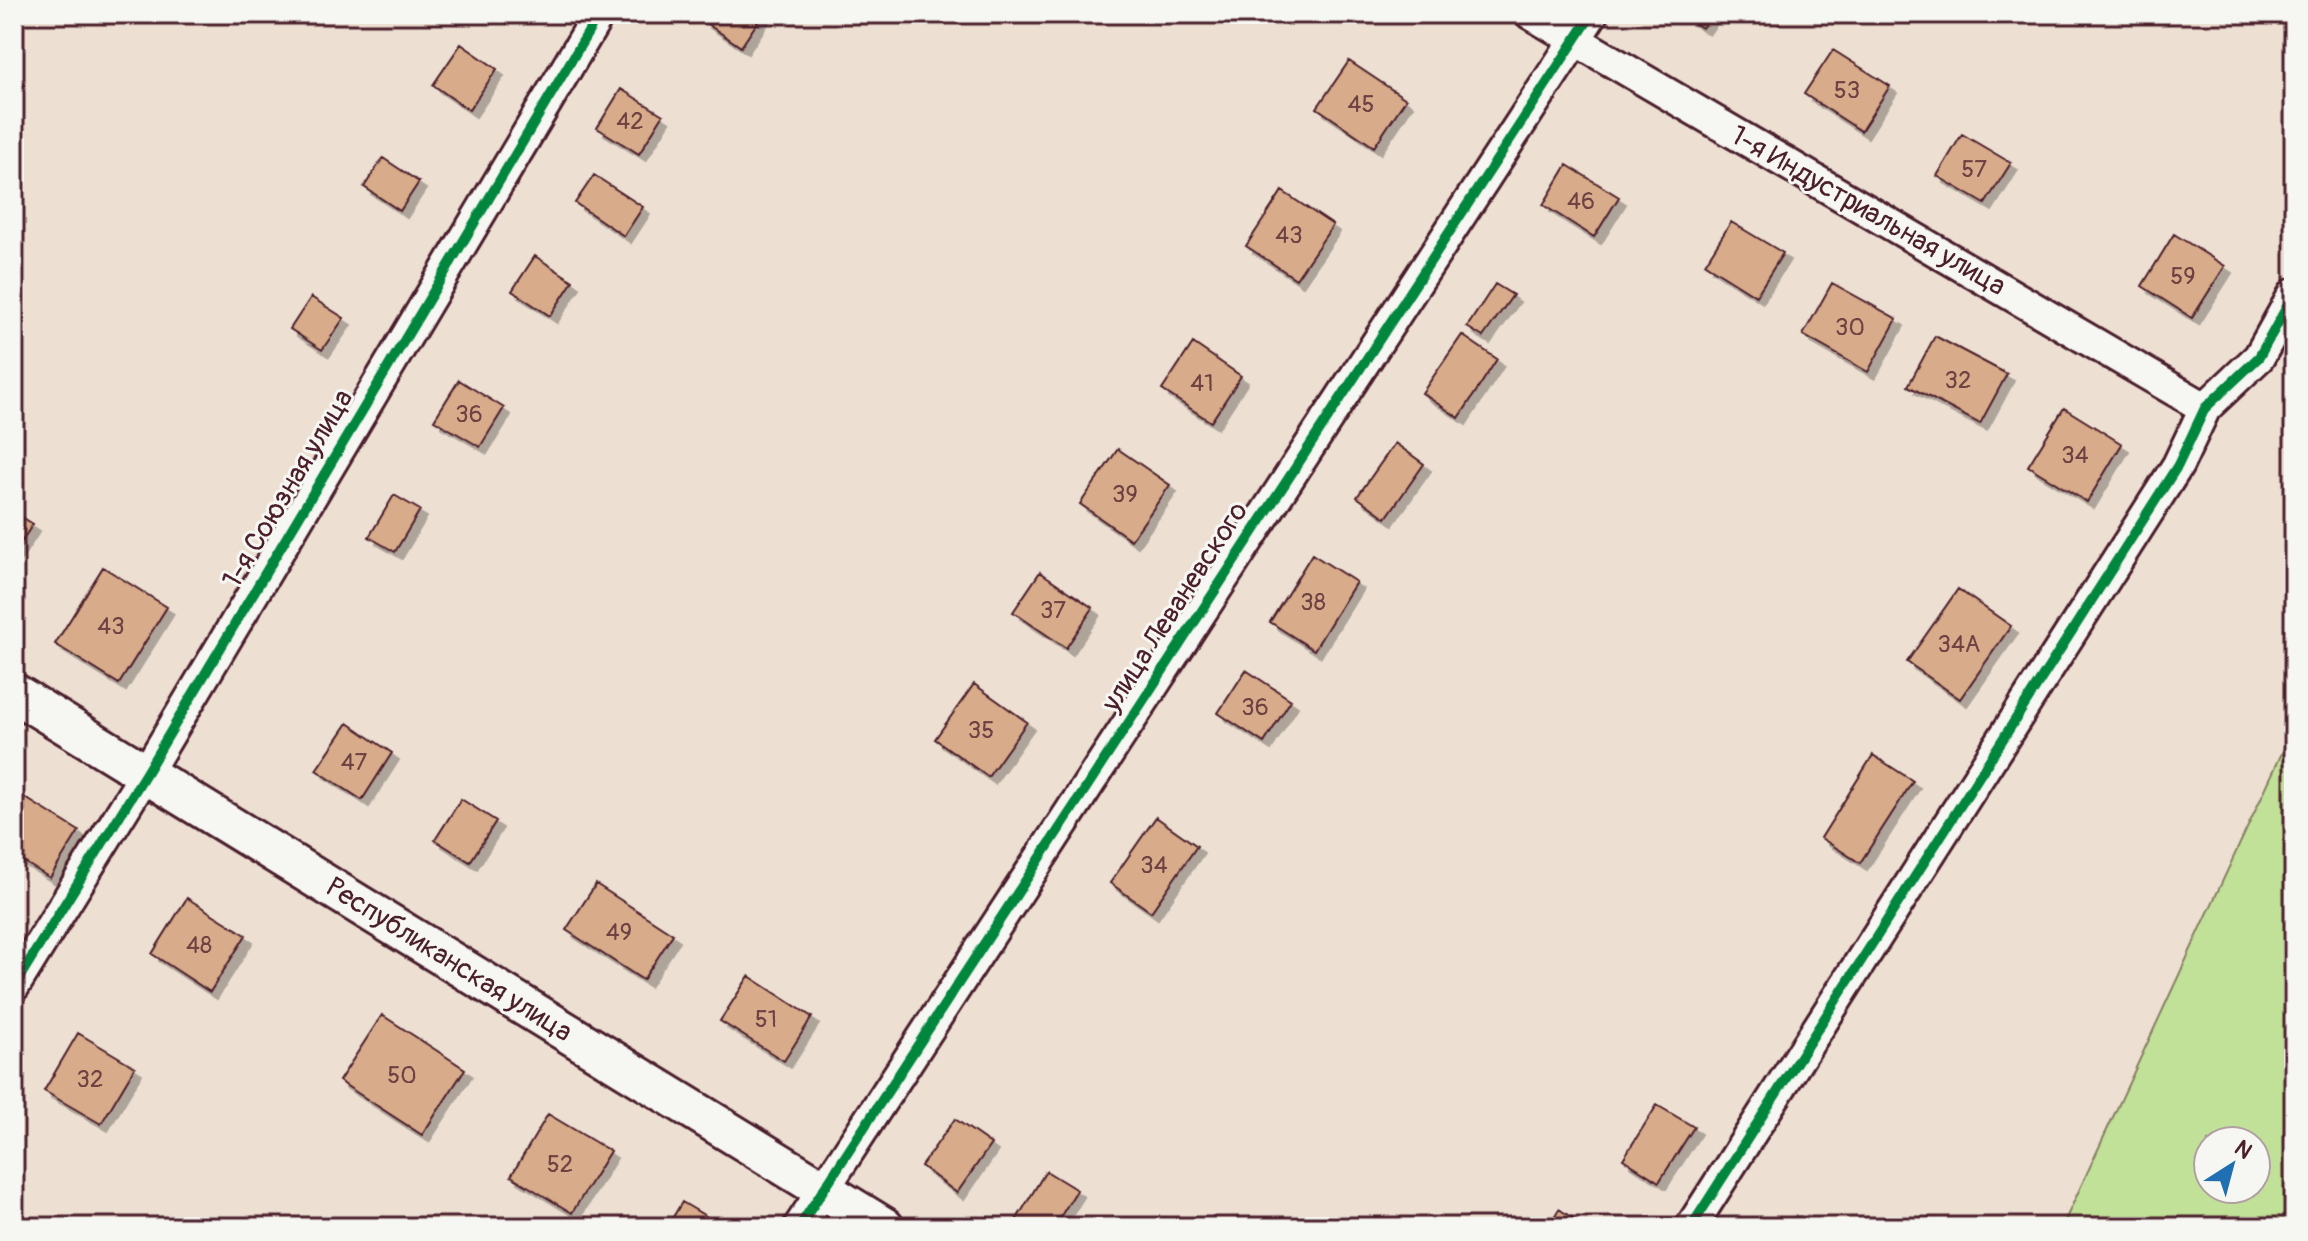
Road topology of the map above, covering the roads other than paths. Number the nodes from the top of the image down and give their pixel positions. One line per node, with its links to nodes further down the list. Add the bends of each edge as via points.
1 (599, 14): 8 (street, 1-я Союзная улица)
2 (1531, 14): 4 (street, 1-я Индустриальная улица)
3 (1592, 14): 4 (street, улица Леваневского)
4 (1575, 41): 6 (street, 1-я Индустриальная улица); 10 (street, улица Леваневского)
5 (2294, 294): 6 (street, via 2259,357)
6 (2205, 408): 13 (street, via 2178,465)
7 (14, 693): 8 (street, Республиканская улица)
8 (146, 773): 9 (street, 1-я Союзная улица); 10 (street, Республиканская улица)
9 (14, 986)
10 (822, 1189): 11 (street, улица Леваневского); 12 (street, Республиканская улица)
11 (799, 1227)
12 (884, 1227)
13 (1691, 1227)

